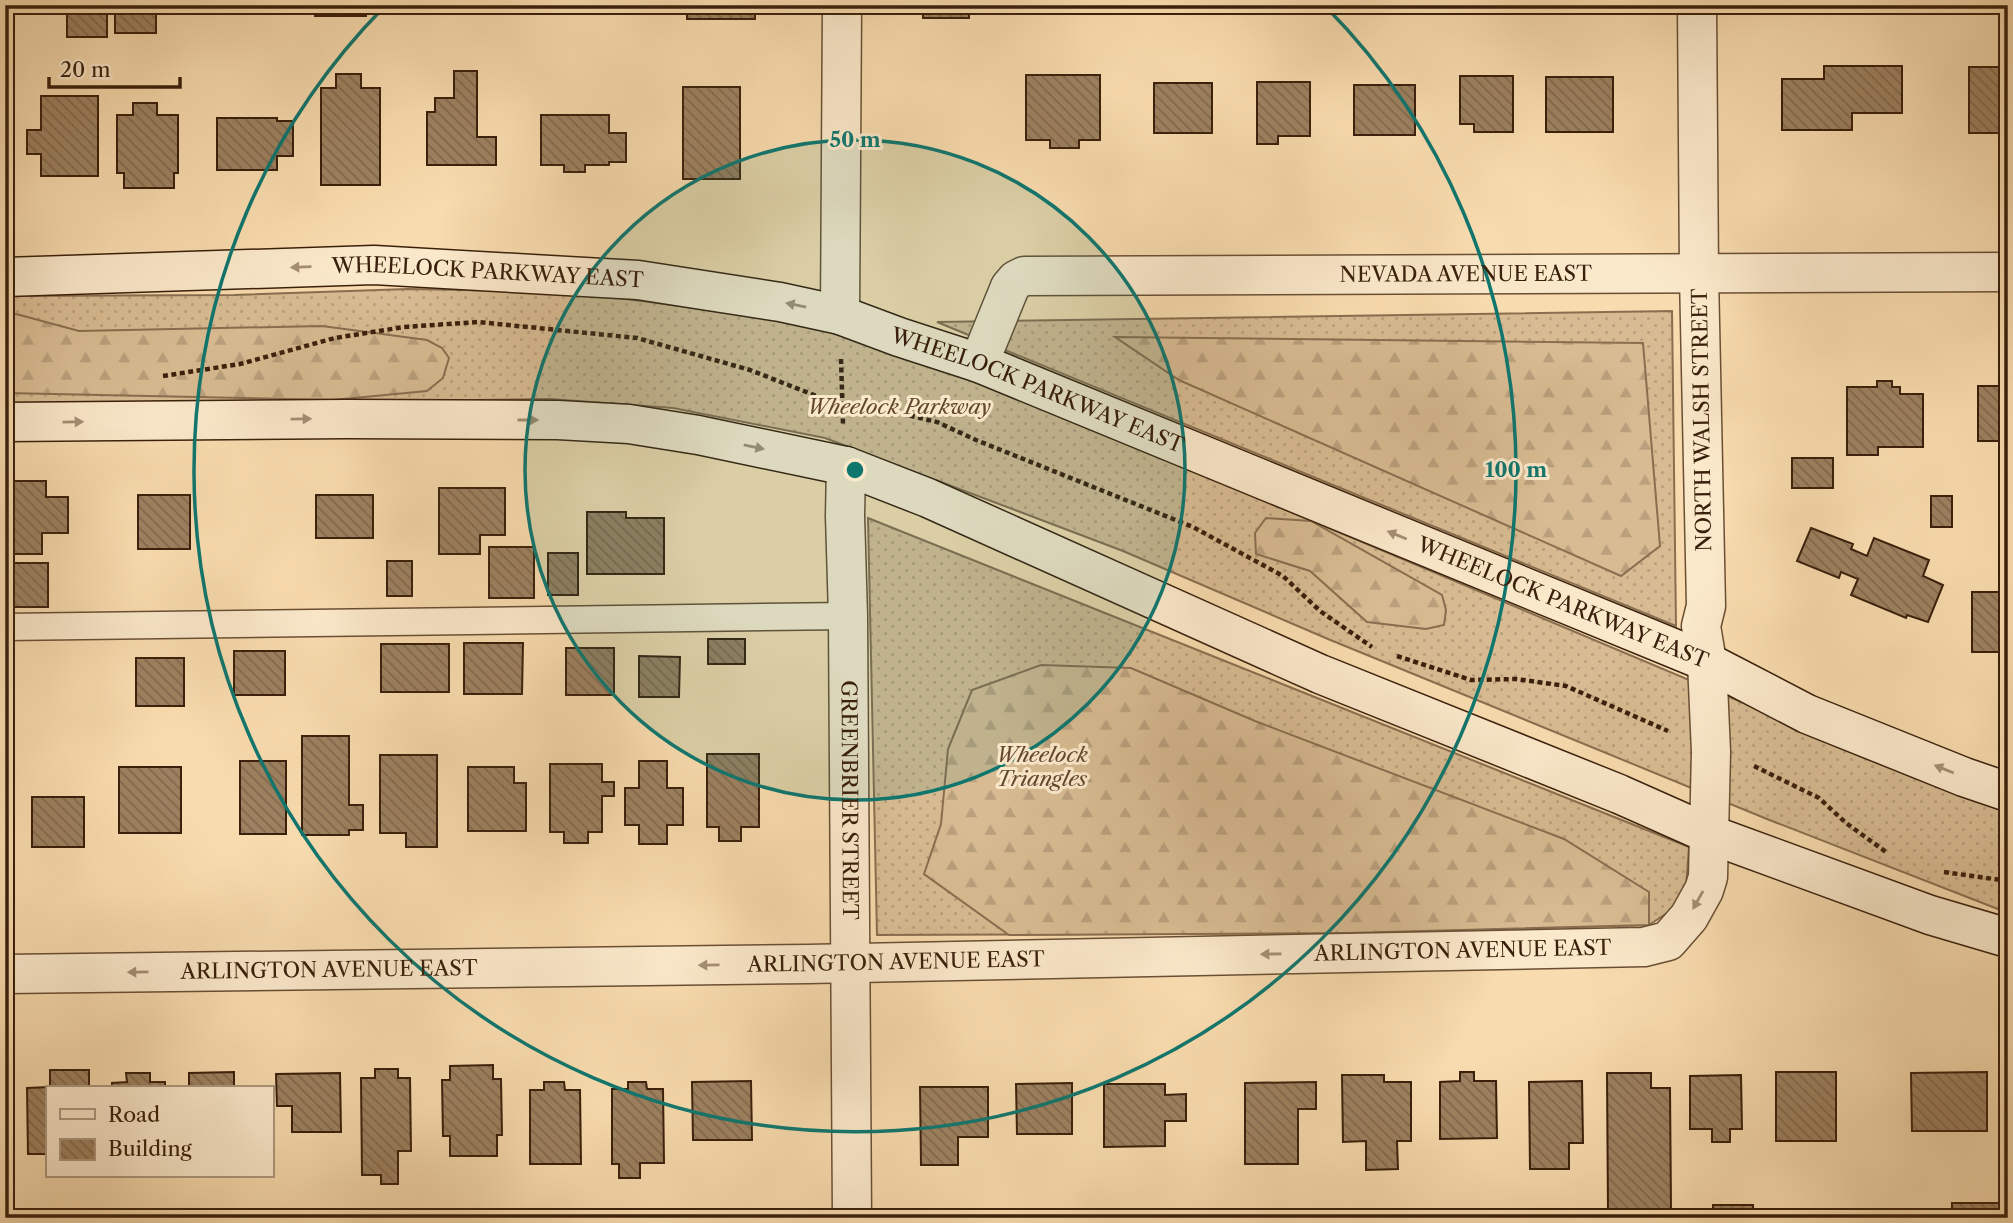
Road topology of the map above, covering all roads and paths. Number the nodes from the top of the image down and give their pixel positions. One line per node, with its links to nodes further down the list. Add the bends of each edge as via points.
1 (842, 5): 6 (street)
2 (1697, 5): 4 (street, NORTH WALSH STREET)
3 (2008, 272): 4 (street, NEVADA AVENUE EAST)
4 (1699, 275): 7 (street, NEVADA AVENUE EAST, via 1024,276 1010,287); 16 (street, NORTH WALSH STREET, via 1706,606 1701,626)
5 (5, 276): 6 (street, WHEELOCK PARKWAY EAST, one-way to 5, via 638,280 374,265)
6 (841, 315): 7 (street, WHEELOCK PARKWAY EAST); 9 (path)
7 (979, 363): 16 (street, WHEELOCK PARKWAY EAST, one-way to 7)
8 (154, 377): 9 (path, via 240,364 335,338 478,322 637,338 750,370)
9 (842, 406): 11 (path); 14 (path, via 937,422 1193,527 1283,576 1320,611)
10 (5, 422): 11 (street, one-way to 11, via 347,419 617,423)
11 (846, 466): 12 (street, GREENBRIER STREET); 20 (street, via 928,498 1320,674)
12 (848, 616): 13 (lane); 25 (street, GREENBRIER STREET)
13 (5, 627)
14 (1376, 649)
15 (1387, 653): 17 (path, via 1471,680 1516,679 1566,686)
16 (1707, 662): 19 (street, WHEELOCK PARKWAY EAST, one-way to 16, via 1807,714); 20 (street, NORTH WALSH STREET)
17 (1678, 737)
18 (1744, 761): 21 (path, via 1819,798)
19 (2008, 792)
20 (1709, 834): 24 (street, via 1930,915); 25 (street, ARLINGTON AVENUE EAST, one-way to 25, via 1708,877 1689,917 1668,941 1644,947)
21 (1890, 854)
22 (1943, 872): 23 (path)
23 (2008, 881)
24 (2008, 938)
25 (850, 963): 26 (street, ARLINGTON AVENUE EAST, one-way to 26); 27 (street, GREENBRIER STREET)
26 (5, 974)
27 (852, 1218)

